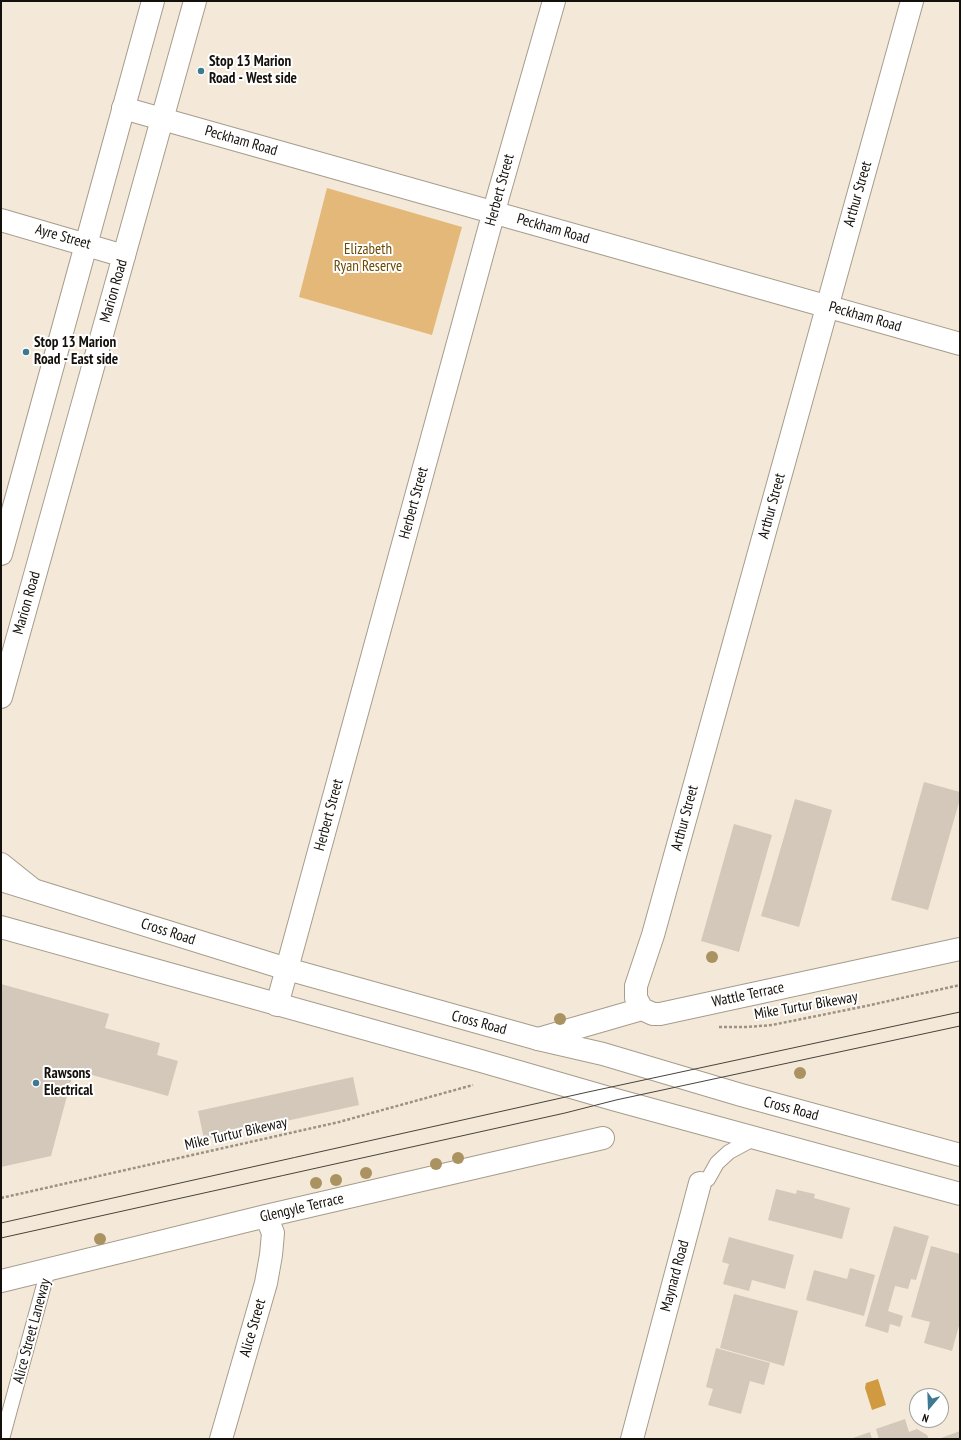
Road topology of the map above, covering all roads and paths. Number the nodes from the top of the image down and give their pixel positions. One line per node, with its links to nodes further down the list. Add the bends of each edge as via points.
1 (153, 1): 5 (main road)
2 (196, 1): 6 (main road, Marion Road)
3 (554, 1): 7 (main road, Herbert Street)
4 (912, 1): 11 (main road, Arthur Street)
5 (123, 108): 6 (main road, Peckham Road); 9 (main road)
6 (162, 119): 7 (main road, Peckham Road); 10 (main road, Marion Road)
7 (494, 212): 11 (main road, Peckham Road); 20 (main road, Herbert Street)
8 (1, 220): 9 (main road, Ayre Street)
9 (86, 244): 10 (main road, Ayre Street); 13 (main road)
10 (124, 256): 14 (main road, Marion Road)
11 (827, 306): 12 (main road, Peckham Road); 23 (main road, Arthur Street, via 653,934 636,986 636,998)
12 (960, 344)
13 (1, 554)
14 (1, 697)
15 (1, 864): 17 (main road)
16 (1, 880): 17 (main road, Cross Road)
17 (31, 888): 20 (main road, Cross Road)
18 (5, 930): 22 (main road)
19 (960, 949): 23 (main road, Wattle Terrace, via 660,1014)
20 (287, 969): 22 (main road, Herbert Street); 25 (main road, Cross Road)
21 (960, 985): 24 (path, Mike Turtur Bikeway, via 772,1025)
22 (277, 1005): 28 (main road)
23 (642, 1009): 25 (main road)
24 (715, 1027)
25 (538, 1039): 29 (main road, Cross Road, via 603,1054)
26 (474, 1084): 32 (path, Mike Turtur Bikeway, via 339,1122)
27 (603, 1138): 33 (main road, Glengyle Terrace)
28 (754, 1138): 30 (lane, Maynard Road, via 729,1152 717,1163 708,1179); 31 (main road)
29 (960, 1155)
30 (700, 1183): 38 (main road, Maynard Road)
31 (960, 1194)
32 (1, 1198)
33 (266, 1216): 34 (main road, Glengyle Terrace); 37 (main road, Alice Street, via 273,1232 266,1283)
34 (48, 1270): 35 (main road, Glengyle Terrace); 36 (lane, Alice Street Laneway)
35 (1, 1281)
36 (2, 1439)
37 (221, 1439)
38 (632, 1439)

